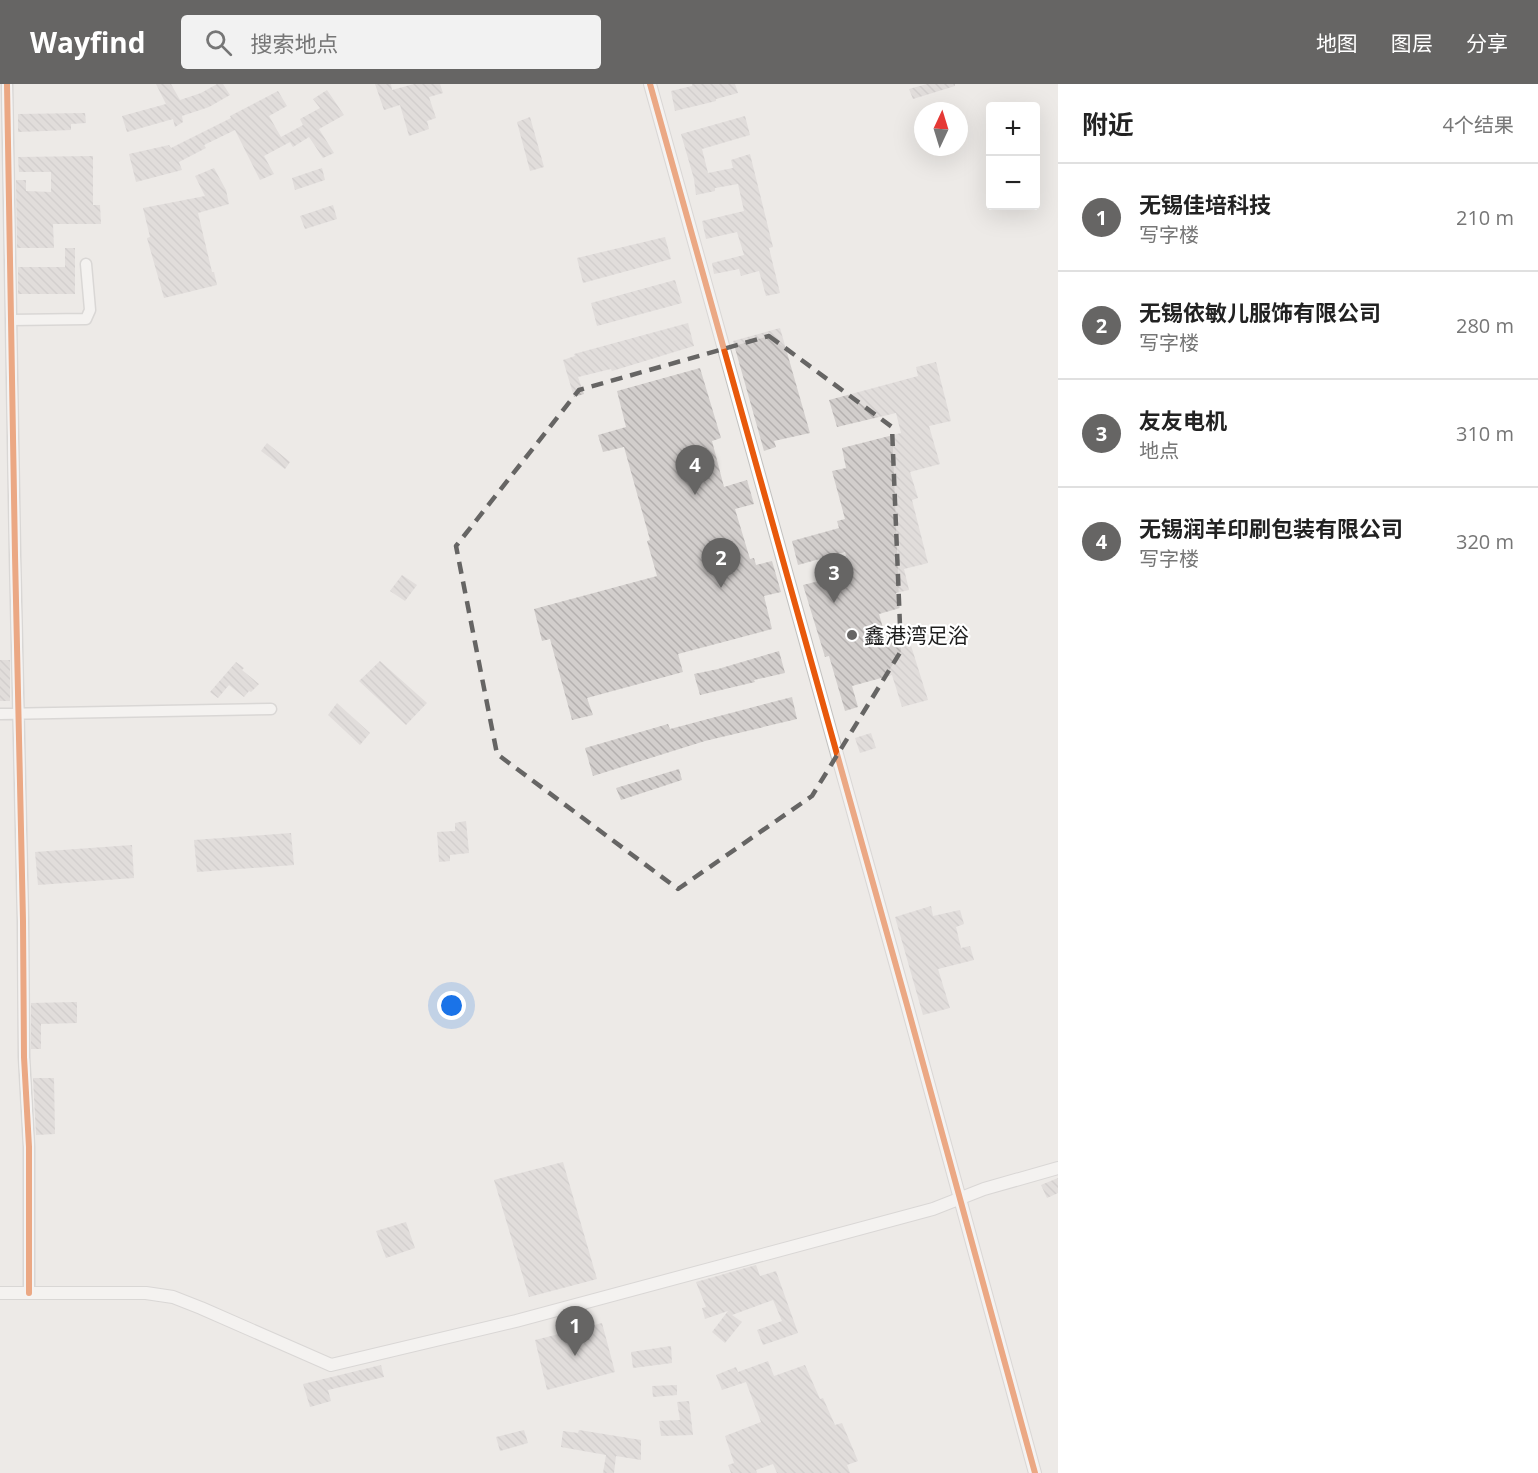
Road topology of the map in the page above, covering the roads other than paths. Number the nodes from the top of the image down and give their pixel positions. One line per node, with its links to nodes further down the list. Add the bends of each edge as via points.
1 (7, 84): 4 (street)
2 (650, 84): 9 (street)
3 (86, 264): 4 (street, via 90,310 86,319)
4 (11, 320): 6 (street)
5 (271, 709): 6 (street)
6 (19, 713): 7 (street); 11 (street)
7 (0, 714)
8 (1058, 1168): 9 (street)
9 (960, 1198): 11 (street, via 933,1209 516,1321 331,1365 173,1297 146,1293); 12 (street)
10 (0, 1293): 11 (street)
11 (29, 1293)
12 (1035, 1473)

